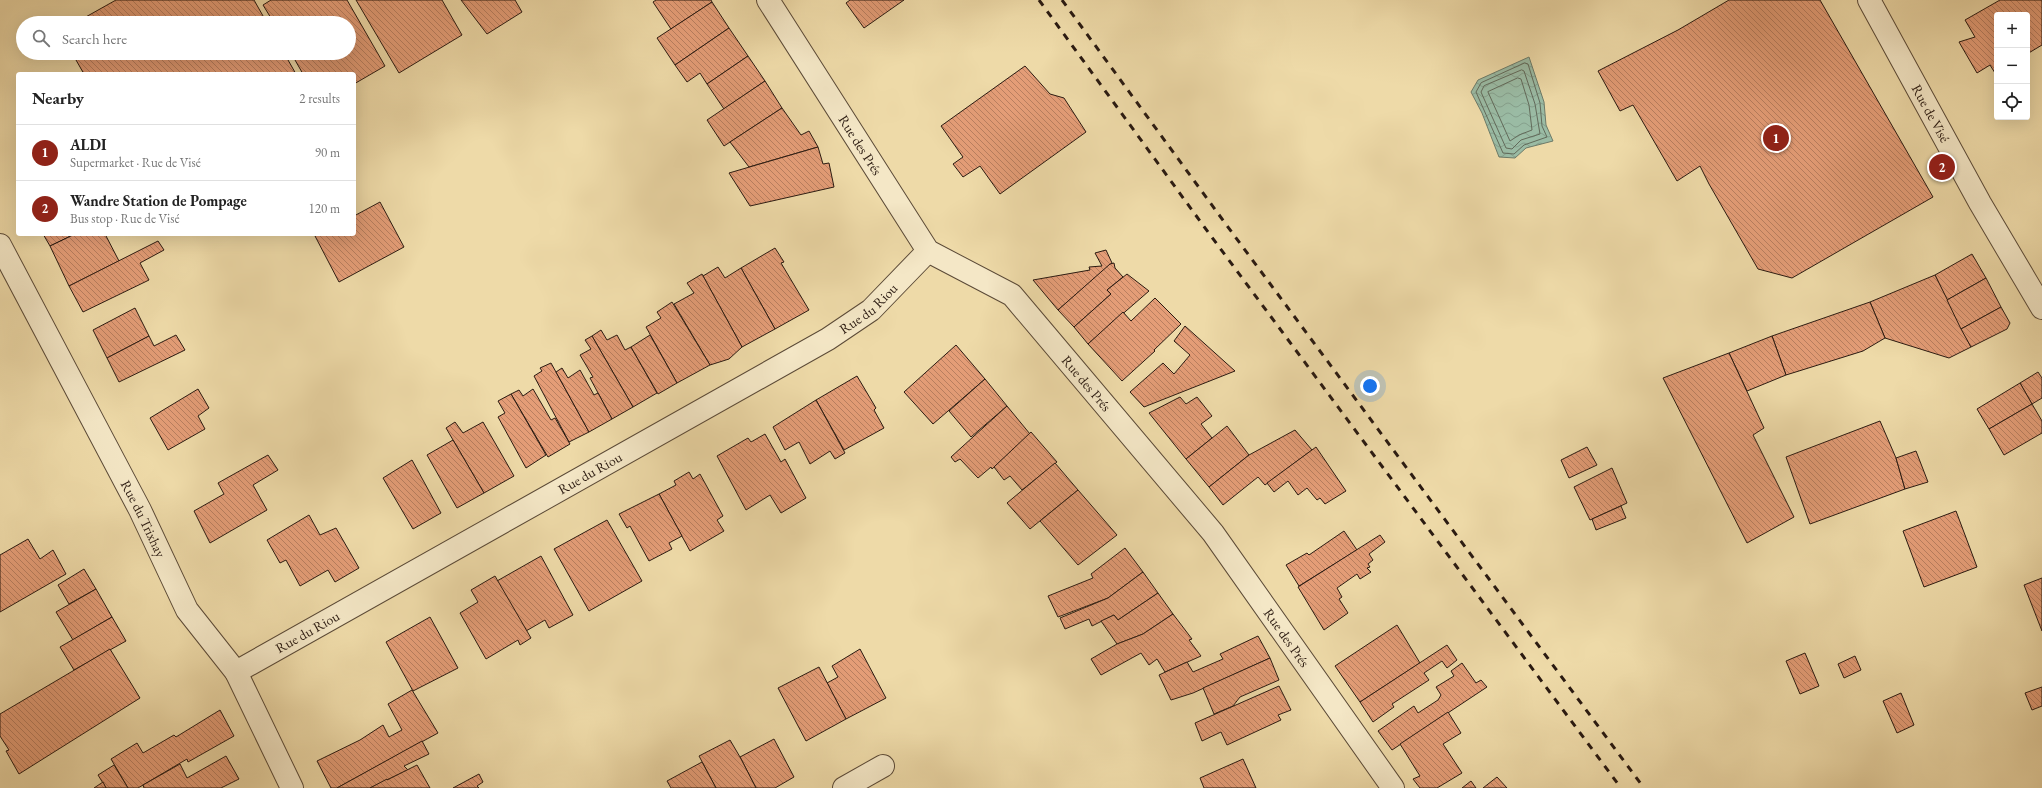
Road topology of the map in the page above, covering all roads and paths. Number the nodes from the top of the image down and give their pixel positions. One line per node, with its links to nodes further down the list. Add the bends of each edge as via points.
1 (768, 0): 4 (street, Rue des Prés)
2 (1869, 0): 5 (street, Rue de Visé, via 1980,203)
3 (0, 245): 6 (street, Rue du Trixhay, via 140,510 188,610)
4 (928, 251): 6 (street, Rue du Riou, via 871,310 828,338); 10 (street, Rue des Prés, via 1012,295 1213,533)
5 (2042, 308)
6 (236, 672): 8 (street, Rue du Trixhay)
7 (882, 766): 9 (street)
8 (292, 788)
9 (844, 788)
10 (1393, 788)

